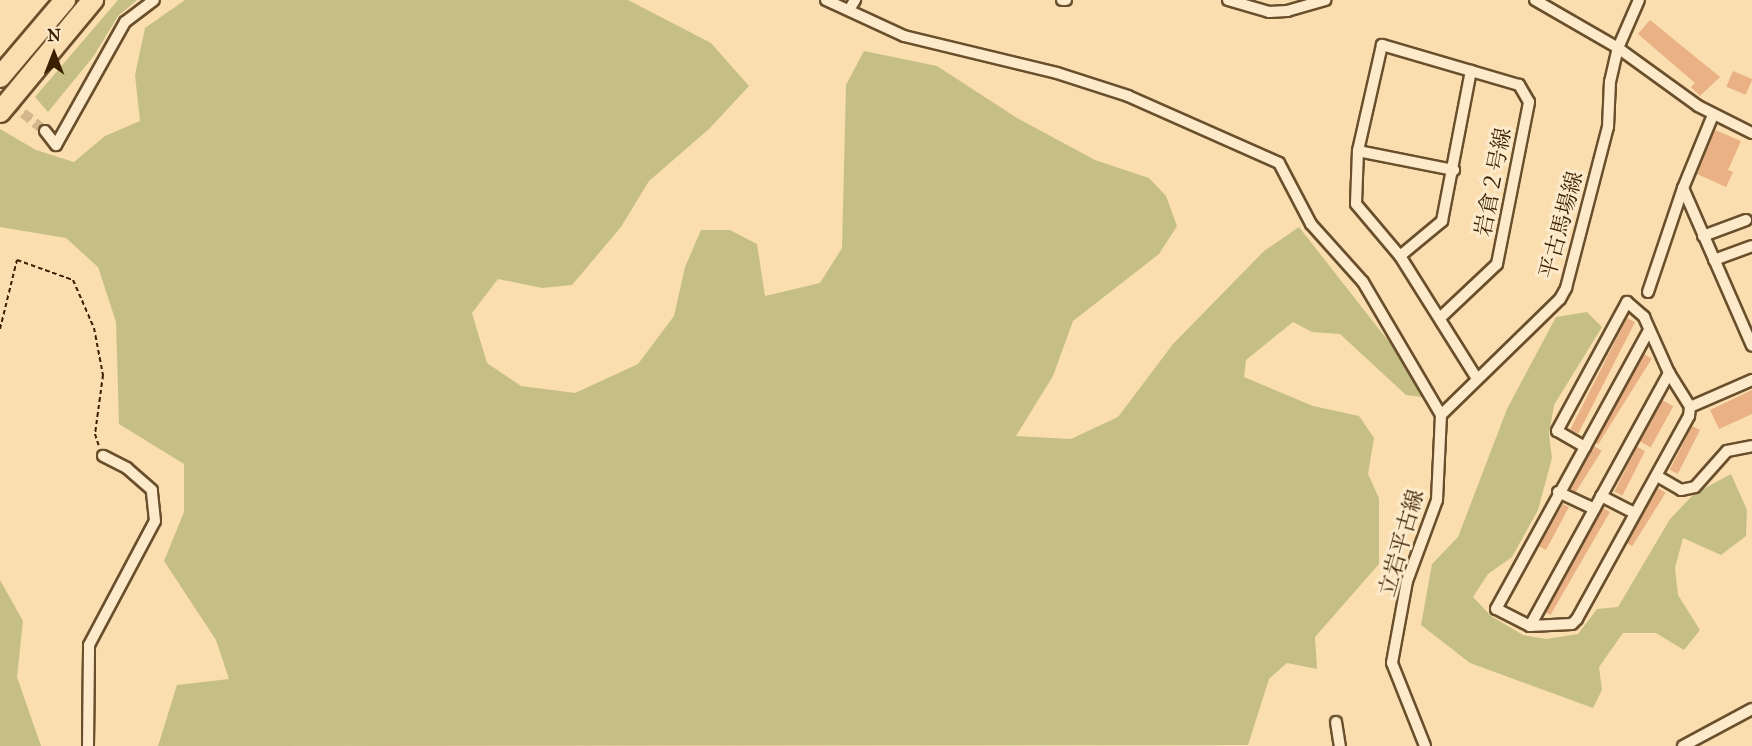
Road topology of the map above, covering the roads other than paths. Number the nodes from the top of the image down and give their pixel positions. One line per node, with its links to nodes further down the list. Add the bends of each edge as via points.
1 (65, 0): 13 (highway)
2 (93, 0): 14 (highway)
3 (154, 0): 16 (street, via 125,22 56,145)
4 (826, 0): 10 (street)
5 (855, 0): 10 (street)
6 (1228, 0): 7 (street, via 1269,12)
7 (1324, 0)
8 (1535, 0): 11 (street)
9 (1639, 0): 11 (street, 平古馬場線)
10 (849, 10): 34 (street, via 904,36 1057,73 1128,96 1279,163 1311,224 1363,282)
11 (1618, 48): 15 (street); 31 (street, 平古馬場線, via 1610,82 1608,127 1566,288 1560,299)
12 (1471, 71): 18 (street, 岩倉２号線, via 1382,45); 19 (street); 27 (street, 岩倉２号線, via 1519,85 1529,102 1497,264)
13 (0, 77)
14 (0, 112)
15 (1713, 115): 17 (street); 20 (street)
16 (45, 132)
17 (1752, 133)
18 (1358, 151): 19 (street); 24 (street, via 1356,204)
19 (1454, 171): 24 (street, via 1442,221)
20 (1683, 188): 22 (street); 26 (street)
21 (1746, 220): 22 (street)
22 (1703, 236): 25 (street)
23 (1752, 246): 25 (street)
24 (1400, 256): 27 (street)
25 (1714, 260): 29 (street)
26 (1648, 292)
27 (1441, 317): 31 (street)
28 (1649, 330): 30 (street); 36 (street); 36 (street, via 1644,317 1627,302 1557,431)
29 (1752, 346)
30 (1669, 373): 33 (street); 40 (street)
31 (1476, 377): 34 (street, 平古馬場線)
32 (1752, 380): 33 (street)
33 (1690, 407): 38 (street)
34 (1441, 415): 48 (street, 立岩平古線, via 1437,500 1407,581 1392,663)
35 (1752, 446): 38 (street, via 1726,450 1695,487 1681,490)
36 (1585, 447): 39 (street)
37 (103, 456): 46 (street, via 127,468 152,490 155,521 89,645)
38 (1657, 476): 42 (street)
39 (1558, 492): 41 (street); 43 (street, via 1496,609)
40 (1601, 496): 41 (street); 42 (street)
41 (1594, 509): 43 (street)
42 (1634, 513): 43 (street, via 1577,619 1572,624 1541,629)
43 (1530, 626)
44 (1752, 709): 49 (street)
45 (1336, 722): 47 (street)
46 (88, 746)
47 (1340, 746)
48 (1425, 746)
49 (1683, 746)

